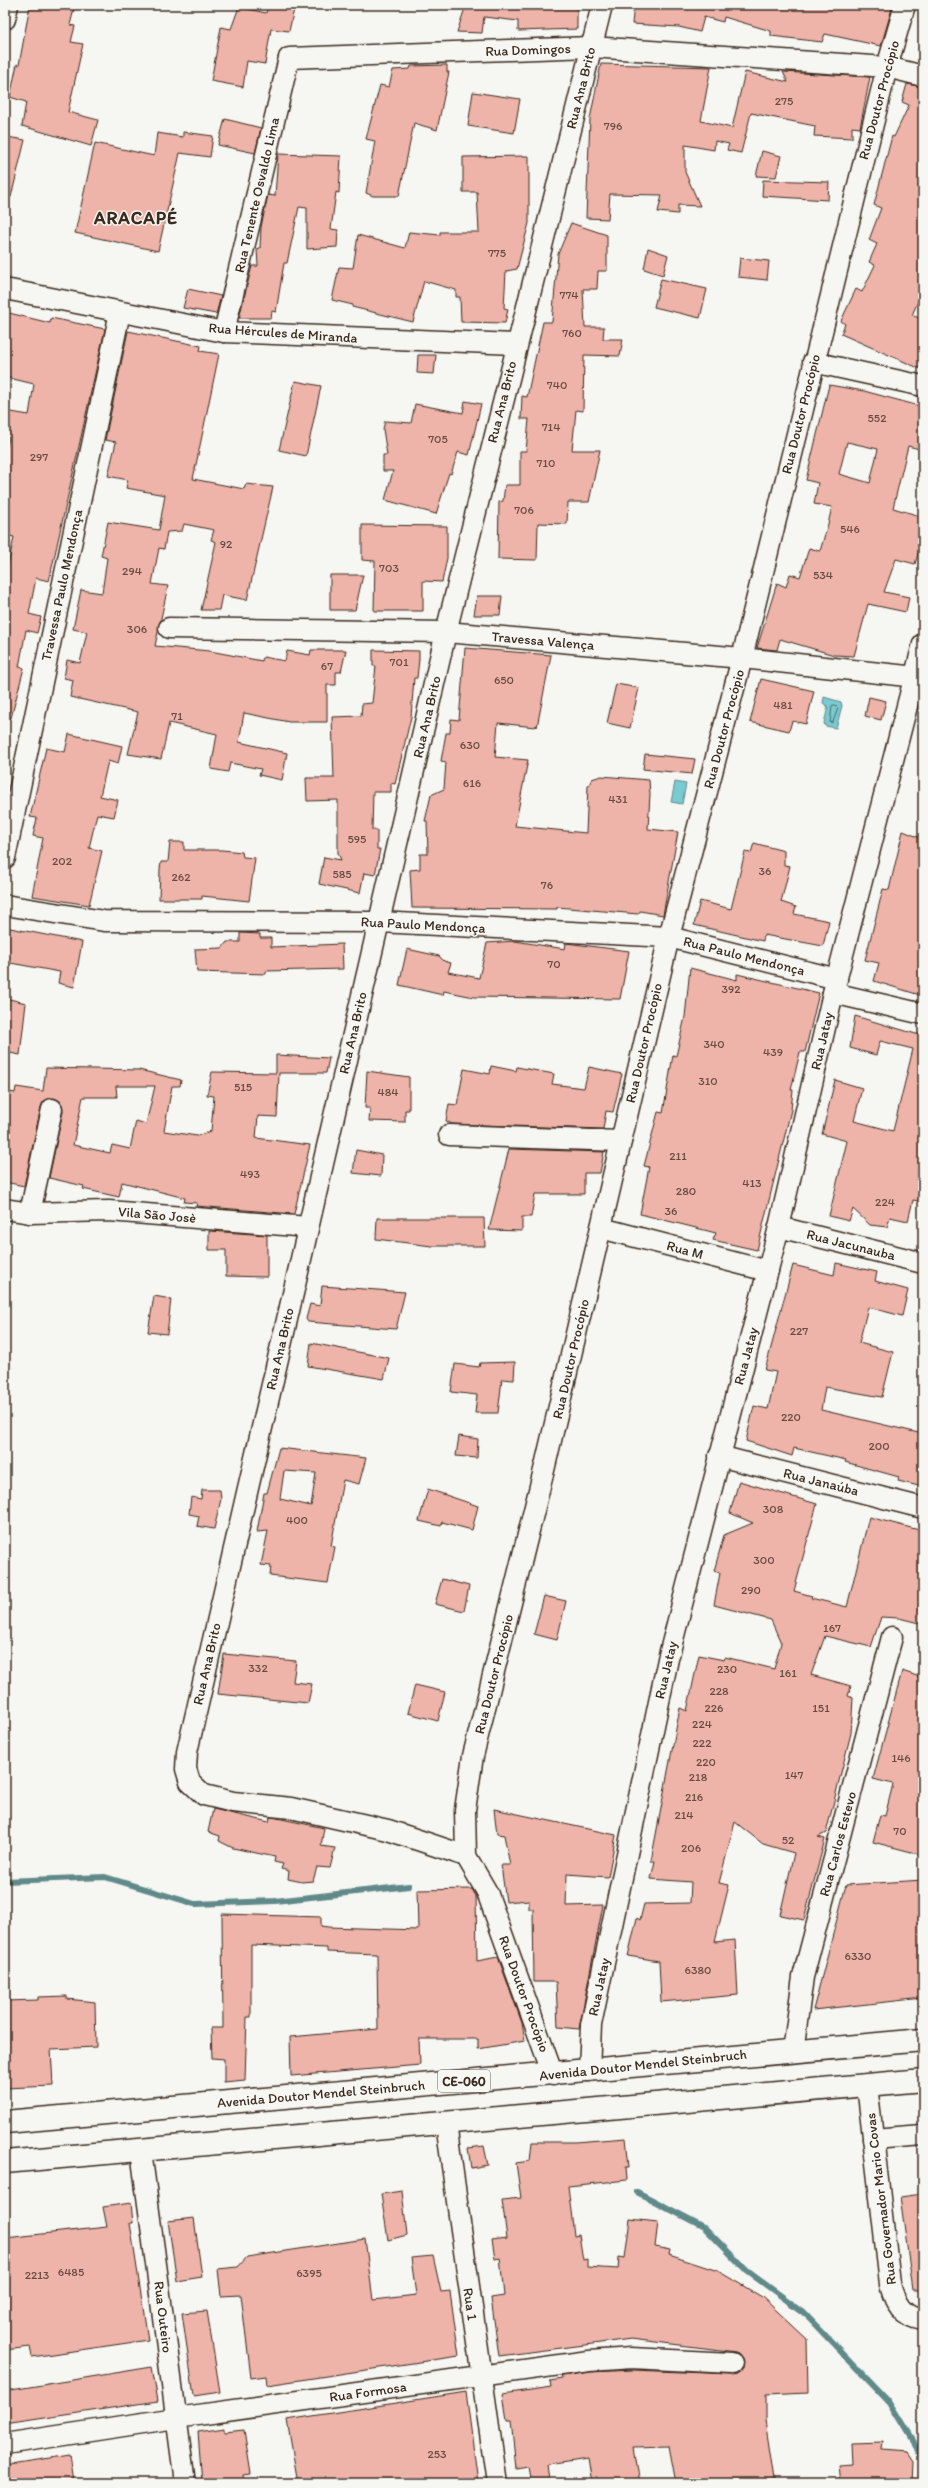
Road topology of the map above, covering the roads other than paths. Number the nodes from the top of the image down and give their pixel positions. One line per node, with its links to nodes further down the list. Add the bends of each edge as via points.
1 (8, 5): 4 (street)
2 (602, 5): 5 (street, Rua Ana Brito)
3 (905, 5): 7 (street, Rua Doutor Procópio)
4 (5, 19)
5 (591, 47): 6 (street, Rua Domingos); 7 (street, Rua Domingos); 12 (street, Rua Ana Brito)
6 (289, 58): 11 (street, Rua Tenente Osvaldo Lima)
7 (887, 66): 8 (street, Rua Domingos); 13 (street, Rua Doutor Procópio)
8 (923, 76)
9 (5, 288): 10 (street, Rua Hércules de Miranda)
10 (120, 312): 11 (street, Rua Hércules de Miranda); 20 (street, Travessa Paulo Mendonça)
11 (224, 332): 12 (street, Rua Hércules de Miranda)
12 (516, 344): 16 (street, Rua Ana Brito)
13 (813, 362): 14 (street); 18 (street, Rua Doutor Procópio)
14 (923, 386)
15 (169, 628): 16 (street, Travessa Valença)
16 (446, 632): 18 (street, Travessa Valença); 22 (street, Rua Ana Brito)
17 (923, 644): 19 (street, Rua Jatay)
18 (742, 658): 19 (street, Travessa Valença); 23 (street, Rua Doutor Procópio)
19 (916, 677): 24 (street, Rua Jatay)
20 (5, 858)
21 (5, 905): 22 (street, Rua Paulo Mendonça, via 104,921)
22 (379, 922): 23 (street, Rua Paulo Mendonça); 31 (street, Rua Ana Brito)
23 (669, 938): 24 (street, Rua Paulo Mendonça); 28 (street, Rua Doutor Procópio)
24 (835, 986): 25 (street, Rua Paulo Mendonça); 32 (street, Rua Jatay)
25 (923, 1014)
26 (52, 1109): 30 (street)
27 (449, 1135): 28 (street)
28 (621, 1142): 33 (street, Rua Doutor Procópio)
29 (5, 1209): 30 (street, Vila São Josè)
30 (30, 1213): 31 (street, Vila São Josè, via 109,1211)
31 (308, 1227): 39 (street, Rua Ana Brito, via 187,1752 186,1769 190,1782 204,1795 233,1802 291,1808 388,1830)
32 (779, 1227): 34 (street, Rua Jacunauba); 35 (street, Rua Jatay)
33 (602, 1228): 35 (street, Rua M); 39 (street, Rua Doutor Procópio, via 546,1466 473,1756 465,1810)
34 (923, 1263)
35 (768, 1272): 36 (street, Rua Jatay)
36 (720, 1456): 37 (street, Rua Janaúba); 42 (street, Rua Jatay, via 668,1659 591,2025)
37 (923, 1508)
38 (892, 1637): 41 (street, Rua Carlos Estevo, via 803,1977)
39 (466, 1856): 43 (street, Rua Doutor Procópio, via 487,1892)
40 (923, 2040): 41 (highway, Avenida Doutor Mendel Steinbruch / CE-060)
41 (793, 2052): 42 (highway, Avenida Doutor Mendel Steinbruch / CE-060)
42 (589, 2072): 43 (highway, Avenida Doutor Mendel Steinbruch / CE-060)
43 (553, 2075): 46 (highway, Avenida Doutor Mendel Steinbruch / CE-060)
44 (923, 2080): 45 (highway)
45 (868, 2085): 47 (highway); 49 (street, Rua Governador Mario Covas)
46 (5, 2122)
47 (446, 2124): 50 (highway); 54 (street, Rua 1)
48 (923, 2135): 49 (street)
49 (873, 2139): 52 (street, Rua Governador Mario Covas, via 890,2284 895,2302 906,2314)
50 (141, 2151): 51 (highway); 55 (street, Rua Outeiro)
51 (5, 2162)
52 (923, 2320)
53 (732, 2362): 54 (street, Rua Formosa, via 631,2358 588,2361)
54 (480, 2377): 55 (street, Rua Formosa); 58 (street, Rua 1)
55 (176, 2418): 56 (street, Rua Formosa); 57 (street, Rua Outeiro)
56 (5, 2444)
57 (185, 2483)
58 (497, 2483)

